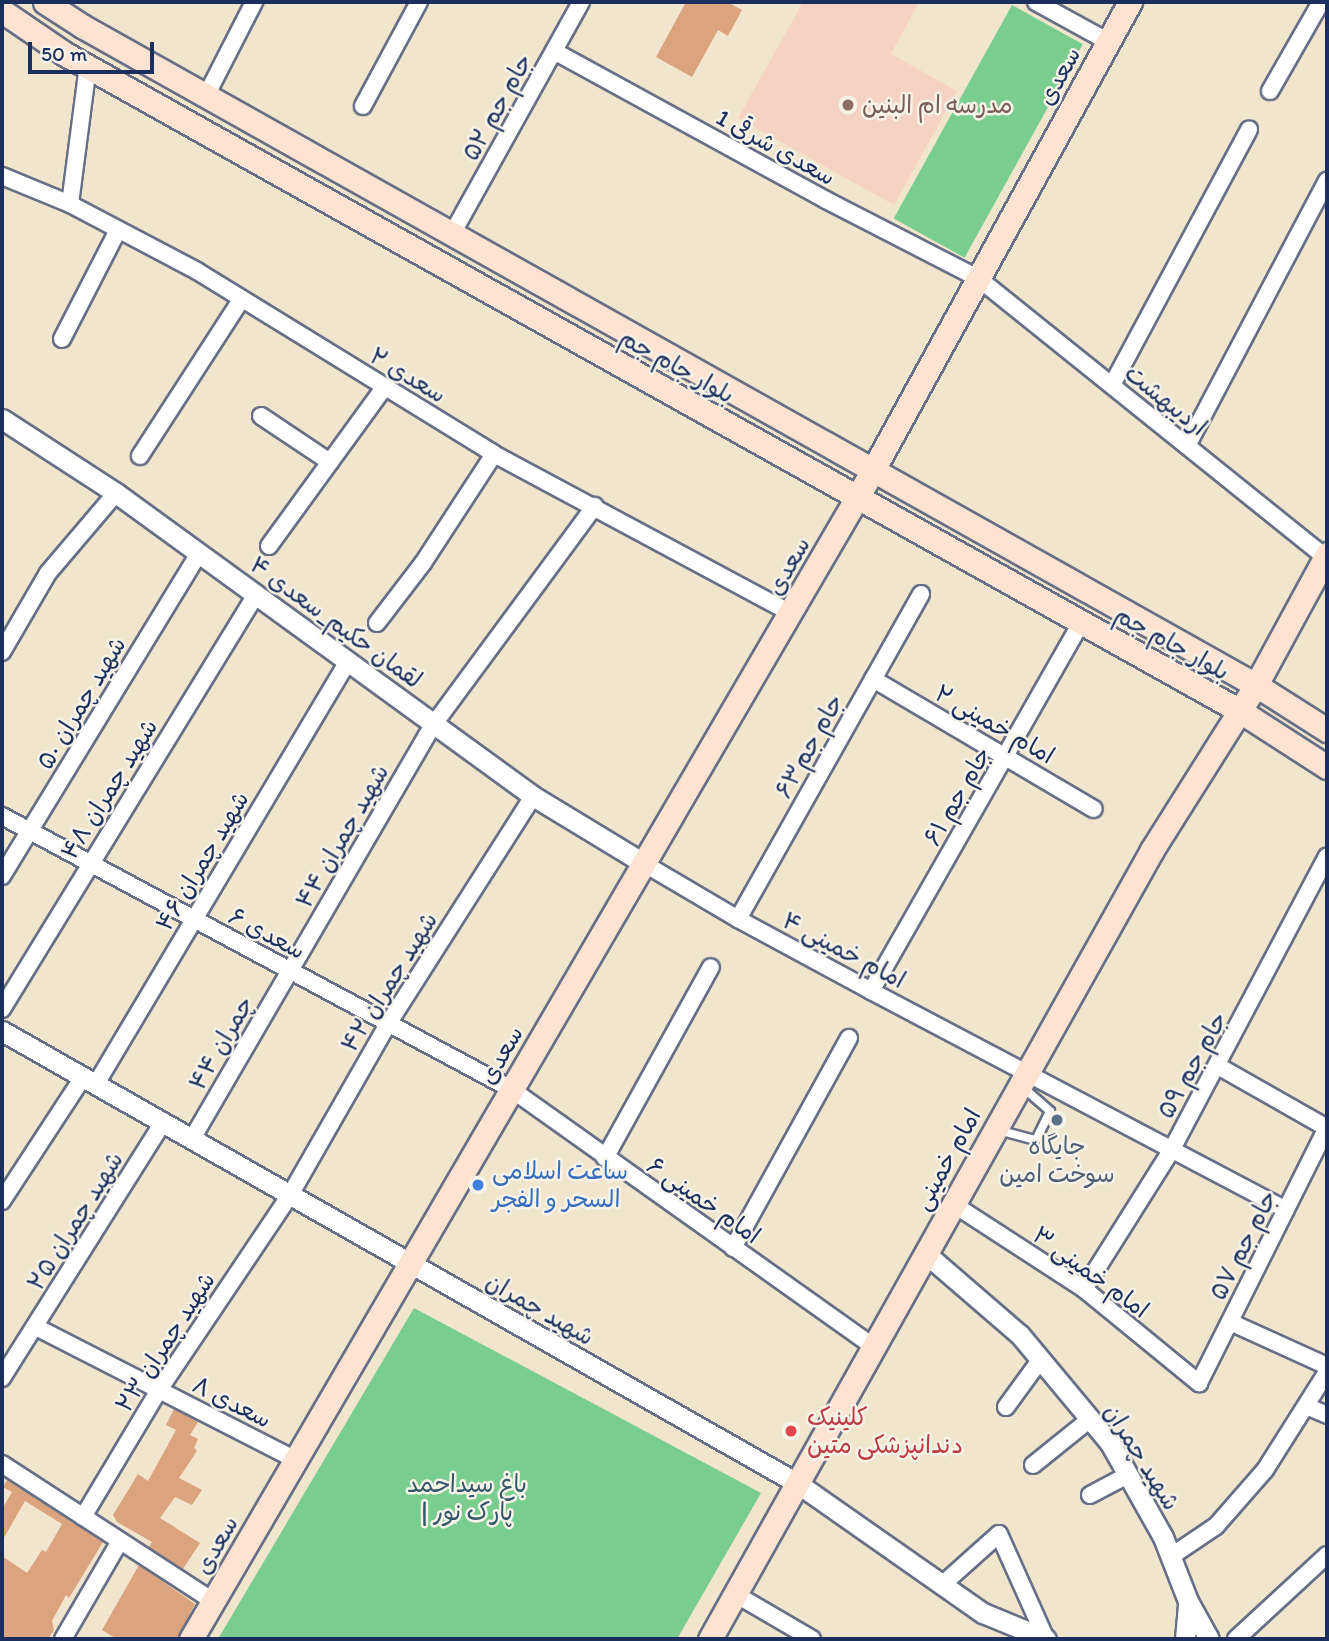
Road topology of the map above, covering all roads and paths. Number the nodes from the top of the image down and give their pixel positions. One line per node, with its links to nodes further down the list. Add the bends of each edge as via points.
1 (254, 2): 13 (street)
2 (419, 2): 14 (street)
3 (581, 2): 10 (street, جام جم ۵۲)
4 (1036, 2): 9 (street)
5 (1130, 2): 9 (main road, سعدی)
6 (1321, 2): 12 (street)
7 (48, 3): 13 (main road, بلوار جام جم)
8 (2, 11): 11 (main road, بلوار جام جم)
9 (1107, 41): 22 (main road, سعدی)
10 (554, 51): 21 (street, جام جم ۵۲); 22 (street, سعدی شرقی 1, via 825,201)
11 (88, 66): 15 (main road, بلوار جام جم); 19 (street)
12 (1270, 91)
13 (206, 96): 15 (main road); 21 (main road, بلوار جام جم)
14 (363, 106)
15 (190, 124): 35 (main road, بلوار جام جم)
16 (1249, 129): 25 (street)
17 (2, 176): 19 (street, سعدی ۲)
18 (1327, 181): 29 (street)
19 (70, 204): 20 (street, سعدی ۲)
20 (118, 230): 23 (street, سعدی ۲); 24 (street)
21 (452, 234): 33 (main road, بلوار جام جم)
22 (978, 278): 25 (street, اردیبهشت); 33 (main road, سعدی)
23 (241, 300): 26 (street, سعدی ۲); 31 (street)
24 (62, 339)
25 (1112, 385): 29 (street, اردیبهشت)
26 (384, 388): 30 (street, سعدی ۲); 32 (street)
27 (261, 416): 32 (street)
28 (2, 419): 34 (street, لقمان حکیم_سعدی ۴)
29 (1187, 446): 39 (street, اردیبهشت)
30 (494, 454): 36 (street, سعدی ۲); 43 (street, via 423,563)
31 (140, 456)
32 (330, 462): 37 (street)
33 (873, 470): 35 (main road, سعدی); 48 (main road, بلوار جام جم)
34 (116, 493): 38 (street, لقمان حکیم_سعدی ۴); 45 (street, via 48,573)
35 (858, 498): 42 (main road, سعدی); 44 (main road, بلوار جام جم)
36 (595, 506): 42 (street, سعدی ۲); 50 (street, شهید چمران ۴۴)
37 (269, 546)
38 (199, 553): 40 (street, لقمان حکیم_سعدی ۴); 57 (street, شهید چمران ۵۰)
39 (1326, 555): 48 (main road)
40 (256, 594): 46 (street, لقمان حکیم_سعدی ۴); 59 (street, شهید چمران ۴۸)
41 (921, 594): 47 (street, جام جم۶۳)
42 (791, 613): 60 (main road, سعدی)
43 (377, 623)
44 (1081, 623): 49 (main road, بلوار جام جم); 52 (street, جام جم ۶۱)
45 (2, 652)
46 (348, 662): 50 (street, لقمان حکیم_سعدی ۴); 63 (street, شهید چمران ۴۶)
47 (873, 678): 52 (street, امام خمینی ۲); 62 (street, جام جم۶۳)
48 (1256, 685): 49 (main road, امام خمینی); 51 (main road, بلوار جام جم)
49 (1240, 711): 53 (main road, بلوار جام جم); 72 (main road, امام خمینی, via 1152,850)
50 (433, 724): 54 (street, لقمان حکیم_سعدی ۴); 65 (street, شهید چمران ۴۴)
51 (1327, 730)
52 (1006, 757): 55 (street, امام خمینی ۲); 66 (street, جام جم ۶۱)
53 (1327, 767)
54 (533, 796): 60 (street, لقمان حکیم_سعدی ۴); 68 (street, شهید چمران ۴۲)
55 (1094, 809)
56 (2, 817): 57 (street, سعدی ۶)
57 (29, 831): 59 (street, سعدی ۶); 61 (street, شهید چمران ۵۰)
58 (1327, 856): 71 (street, جام جم ۵۹)
59 (89, 863): 63 (street, سعدی ۶); 67 (street, شهید چمران ۴۸)
60 (643, 863): 62 (street, امام خمینی ۴); 74 (main road, سعدی)
61 (2, 876)
62 (737, 919): 66 (street, امام خمینی ۴)
63 (194, 920): 65 (street, سعدی ۶); 73 (street, شهید چمران ۴۶)
64 (711, 967): 80 (street)
65 (290, 971): 68 (street, سعدی ۶); 78 (street, چمران ۴۴)
66 (870, 991): 72 (street, امام خمینی ۴)
67 (2, 1009)
68 (388, 1024): 74 (street, سعدی ۶); 81 (street, شهید چمران ۴۲)
69 (2, 1031): 73 (street, شهید چمران)
70 (849, 1038): 85 (street)
71 (1218, 1066): 76 (street); 79 (street, جام جم ۵۹)
72 (1022, 1078): 77 (main road, امام خمینی); 77 (lane, via 1050,1111 1035,1140); 79 (street, امام خمینی ۴)
73 (90, 1081): 75 (street, شهید چمران); 82 (street, شهید چمران ۴۶)
74 (511, 1089): 80 (street, امام خمینی ۶); 87 (main road, سعدی)
75 (163, 1122): 78 (street, شهید چمران); 90 (street, شهید چمران ۲۵)
76 (1327, 1128): 84 (street, جام جم ۵۷)
77 (994, 1129): 83 (main road, امام خمینی)
78 (192, 1139): 81 (street, شهید چمران)
79 (1172, 1149): 84 (street, امام خمینی ۴); 88 (street, جام جم ۵۹)
80 (605, 1158): 85 (street, امام خمینی ۶)
81 (290, 1195): 87 (street, شهید چمران); 97 (street, شهید چمران ۲۳)
82 (2, 1201)
83 (953, 1204): 86 (main road, امام خمینی); 88 (street, امام خمینی ۳)
84 (1286, 1210): 89 (street, جام جم ۵۷)
85 (733, 1248): 91 (street, امام خمینی ۶)
86 (925, 1253): 91 (main road, امام خمینی); 92 (street, شهید چمران, via 1020,1335)
87 (410, 1263): 102 (main road, سعدی); 106 (street, شهید چمران)
88 (1084, 1289): 96 (street, امام خمینی ۳)
89 (1230, 1322): 93 (street); 96 (street, جام جم ۵۷)
90 (36, 1327): 95 (street, شهید چمران ۲۵); 97 (street, سعدی ۸)
91 (873, 1346): 106 (main road, امام خمینی)
92 (1041, 1359): 99 (street); 101 (street, شهید چمران)
93 (1327, 1366)
94 (1327, 1371): 98 (street)
95 (2, 1378)
96 (1199, 1383)
97 (159, 1390): 102 (street, سعدی ۸); 108 (street, شهید چمران ۲۳)
98 (1306, 1406): 100 (street); 111 (street, via 1265,1470 1216,1526)
99 (1006, 1407)
100 (1327, 1415)
101 (1090, 1419): 104 (street); 105 (street, شهید چمران)
102 (296, 1460): 114 (main road, سعدی)
103 (2, 1464): 108 (street)
104 (1033, 1465)
105 (1128, 1475): 107 (street); 111 (street, شهید چمران)
106 (796, 1483): 112 (street, شهید چمران); 113 (main road, امام خمینی)
107 (1090, 1495)
108 (83, 1517): 109 (street)
109 (120, 1541): 114 (street); 116 (street)
110 (1327, 1555): 123 (street)
111 (1170, 1557): 115 (street, شهید چمران)
112 (943, 1584): 120 (street, شهید چمران, via 983,1613); 120 (street, via 999,1534)
113 (735, 1594): 118 (main road, امام خمینی); 119 (street)
114 (213, 1601): 117 (main road, سعدی)
115 (1188, 1601): 121 (street); 122 (street, شهید چمران)
116 (63, 1639)
117 (191, 1639)
118 (710, 1639)
119 (812, 1639)
120 (1046, 1639)
121 (1185, 1639)
122 (1209, 1639)
123 (1236, 1639)

